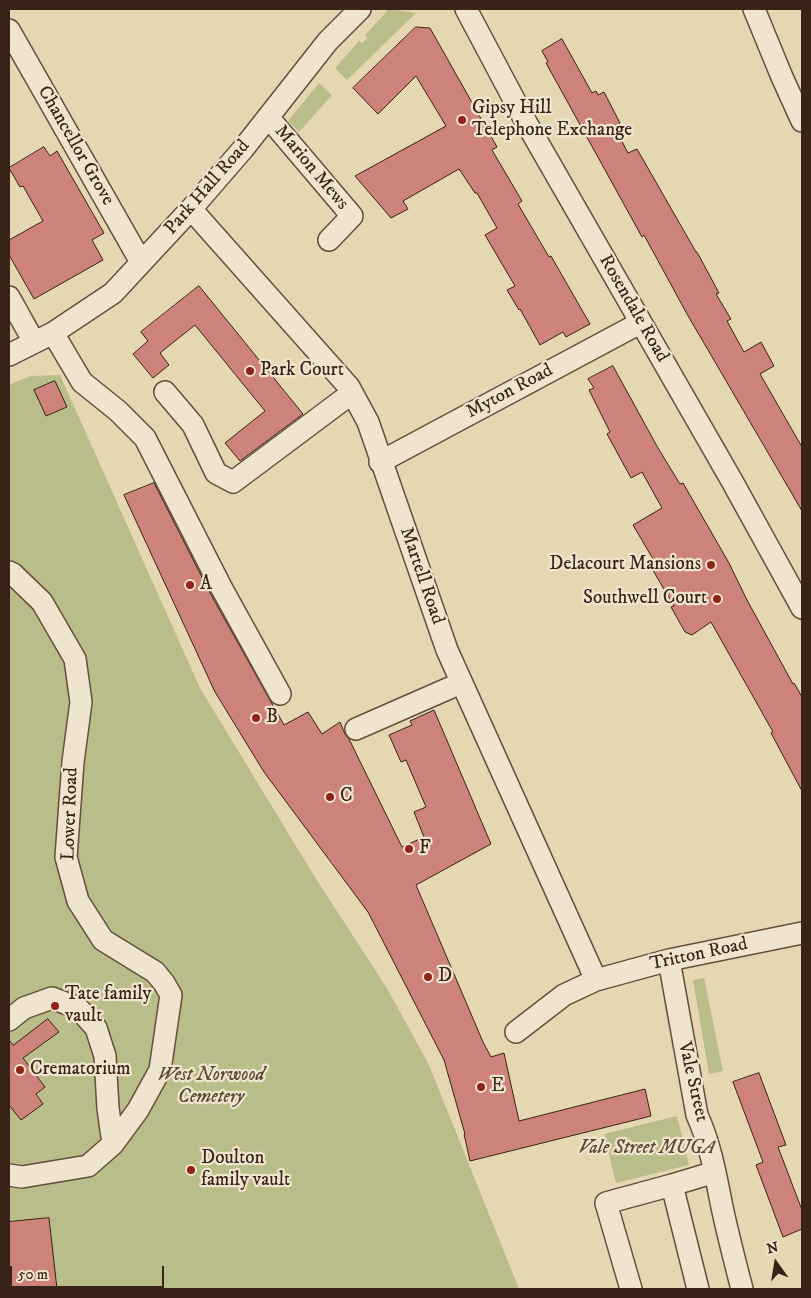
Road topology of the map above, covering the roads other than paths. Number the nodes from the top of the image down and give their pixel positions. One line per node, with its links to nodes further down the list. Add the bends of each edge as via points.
1 (360, 9): 5 (street, Park Hall Road, via 328,41)
2 (466, 9): 11 (street, Rosendale Road)
3 (754, 9): 6 (street)
4 (9, 30): 9 (street, Chancellor Grove)
5 (268, 117): 7 (street, Park Hall Road); 8 (street, Marion Mews, via 352,216)
6 (802, 121)
7 (191, 209): 9 (street, Park Hall Road); 15 (street, Martell Road)
8 (329, 240)
9 (141, 262): 12 (street, Park Hall Road, via 113,293)
10 (9, 297): 12 (street)
11 (640, 323): 16 (street, Myton Road); 18 (street, Rosendale Road)
12 (44, 337): 13 (street, Park Hall Road); 20 (street, via 82,382 145,438)
13 (9, 355)
14 (165, 392): 15 (street, via 193,425 216,474 233,482)
15 (352, 393): 16 (street, Martell Road, via 368,422)
16 (380, 462): 19 (street, Martell Road)
17 (9, 572): 27 (street, Lower Road, via 42,602 75,658 81,702 66,857 78,901 103,940 155,972 171,995 160,1070 138,1110)
18 (802, 608)
19 (461, 683): 21 (street); 24 (street, Martell Road)
20 (280, 694)
21 (356, 729)
22 (802, 933): 23 (street, Tritton Road)
23 (669, 960): 24 (street, Tritton Road); 28 (street, Vale Street, via 697,1115)
24 (596, 980): 26 (street, Tritton Road, via 564,995)
25 (9, 1020): 27 (street, via 24,1008 52,998 78,1008 96,1028 105,1056)
26 (516, 1032)
27 (113, 1144): 29 (street, Lower Road, via 88,1166 22,1177)
28 (715, 1172): 30 (street); 33 (street, Vale Street)
29 (9, 1175)
30 (673, 1191): 31 (street, via 606,1203); 32 (street)
31 (631, 1289)
32 (698, 1289)
33 (742, 1289)

